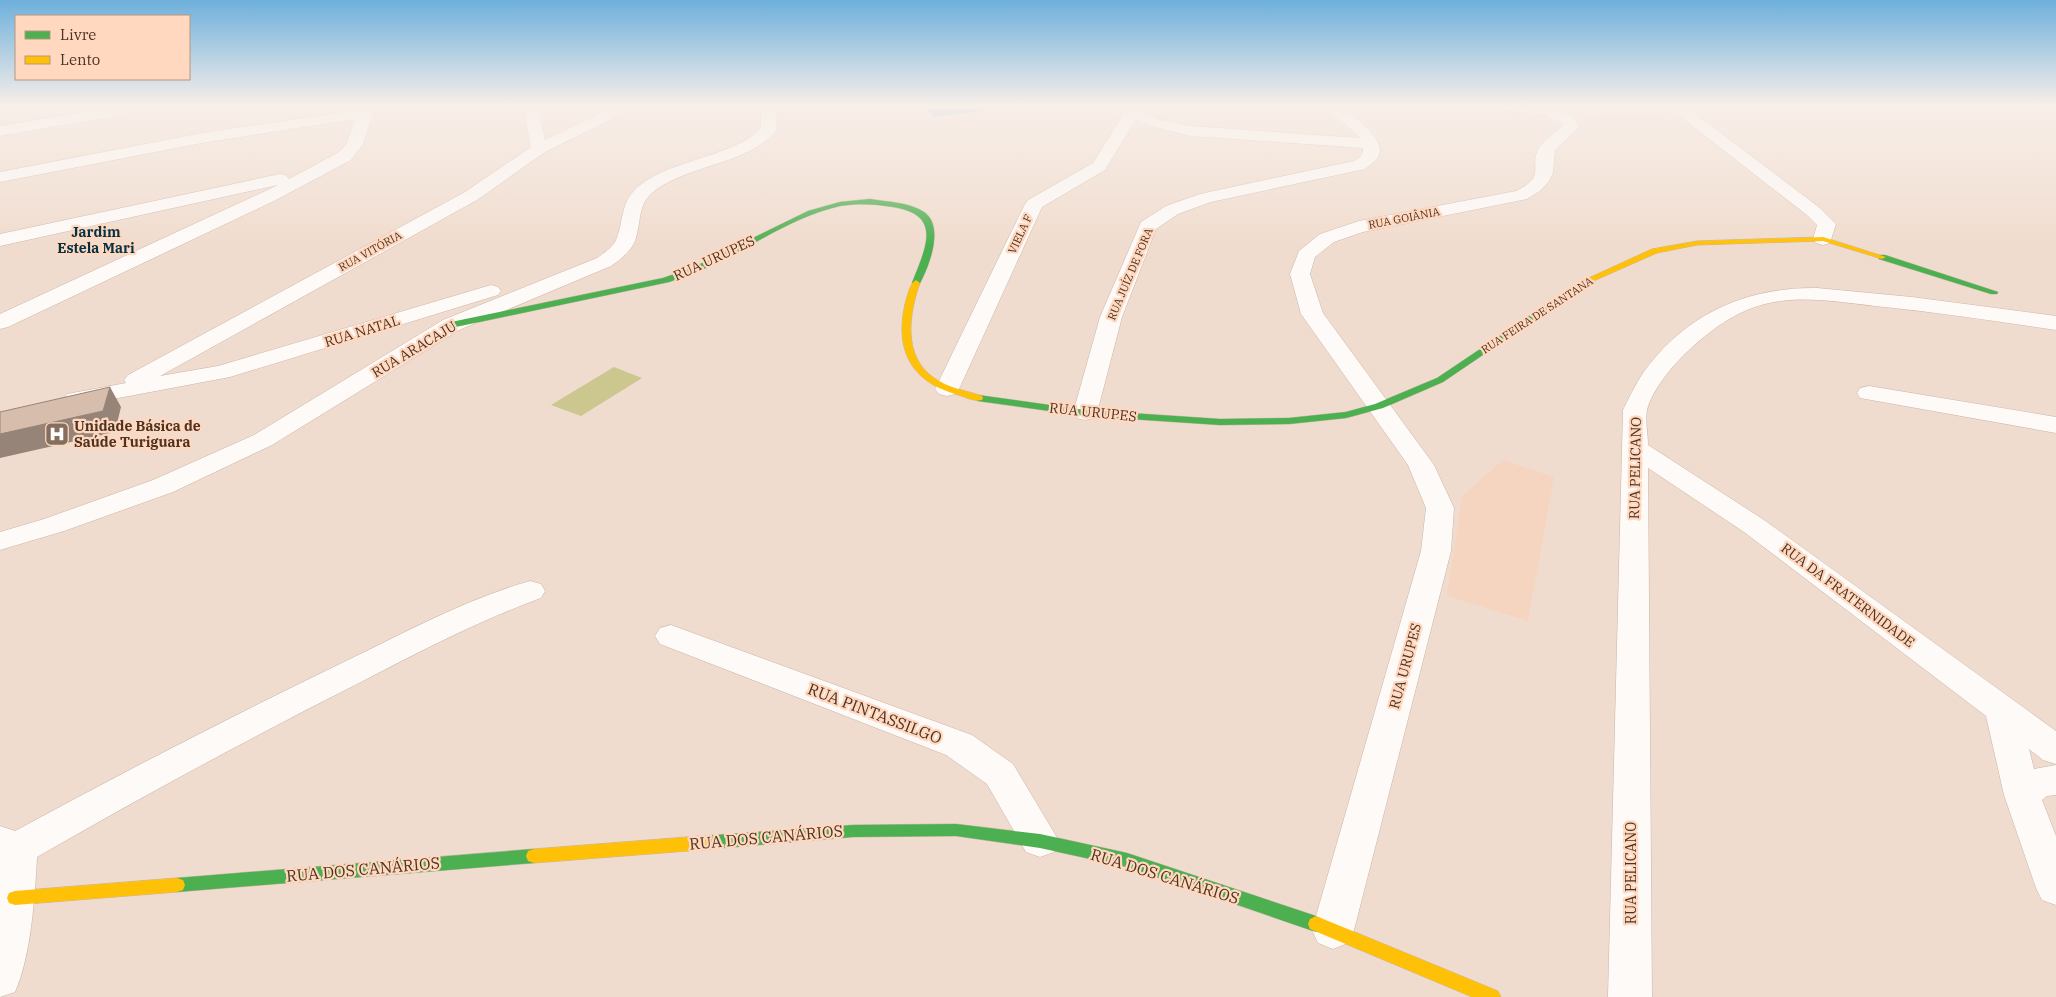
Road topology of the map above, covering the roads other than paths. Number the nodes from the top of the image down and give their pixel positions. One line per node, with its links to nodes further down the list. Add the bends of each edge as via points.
1 (119, 154): 10 (street)
2 (347, 154): 9 (street)
3 (532, 154): 19 (street, RUA VITÓRIA, via 471,196)
4 (727, 154): 13 (street, RUA ARACAJU, via 673,173 646,189 633,205 626,239 618,252)
5 (1106, 154): 18 (street, VIELA F, via 1100,166 1034,204)
6 (1370, 154): 23 (street, RUA JUÍZ DE FORA, via 1360,164 1206,198 1172,210 1148,226 1111,317)
7 (1544, 154): 22 (street, RUA GOIÂNIA, via 1543,178 1535,188 1521,195 1359,227 1327,238 1306,254 1300,274 1312,314)
8 (1737, 154): 11 (street, via 1827,224)
9 (318, 170): 12 (street); 15 (street)
10 (0, 176)
11 (1823, 238): 14 (street, RUA FEIRA DE SANTANA); 22 (street, RUA FEIRA DE SANTANA, via 1697,243 1655,251 1584,282 1440,380)
12 (0, 240)
13 (604, 262): 17 (street, RUA ARACAJU); 19 (street, RUA NATAL, via 520,282 222,372)
14 (1994, 292)
15 (0, 322)
16 (2056, 323): 25 (street, RUA PELICANO, via 1961,309 1805,294 1771,297 1744,304 1699,332 1672,354 1652,378 1635,410)
17 (451, 325): 18 (street, RUA URUPES, via 667,280 721,258 804,214 860,201 889,202 913,209 926,218 930,232 928,251 910,298 905,340 916,368); 26 (street, RUA ARACAJU, via 263,440 163,486)
18 (947, 389): 23 (street, RUA URUPES, via 978,398)
19 (117, 390): 21 (street, RUA NATAL)
20 (1869, 393): 24 (street)
21 (57, 402)
22 (1379, 406): 23 (street, RUA URUPES, via 1346,415 1259,422); 37 (street, RUA URUPES, via 1421,464 1440,508 1436,551)
23 (1085, 413)
24 (2056, 425)
25 (1635, 448): 29 (street, RUA DA FRATERNIDADE, via 1754,526); 40 (street, RUA PELICANO)
26 (0, 541)
27 (530, 591): 34 (street, via 471,613)
28 (671, 636): 33 (street, RUA PINTASSILGO, via 959,745 1000,774)
29 (2002, 711): 30 (street, RUA DA FRATERNIDADE); 32 (street)
30 (2056, 750)
31 (2056, 780): 32 (street, via 2037,783)
32 (2022, 795): 35 (street)
33 (1040, 841): 36 (street, RUA DOS CANÁRIOS, via 956,830 854,831); 37 (street, RUA DOS CANÁRIOS, via 1127,860)
34 (9, 845): 36 (street)
35 (2056, 888)
36 (15, 898): 38 (street)
37 (1333, 930): 39 (street, RUA DOS CANÁRIOS)
38 (1, 971)
39 (1492, 997)
40 (1630, 997)

